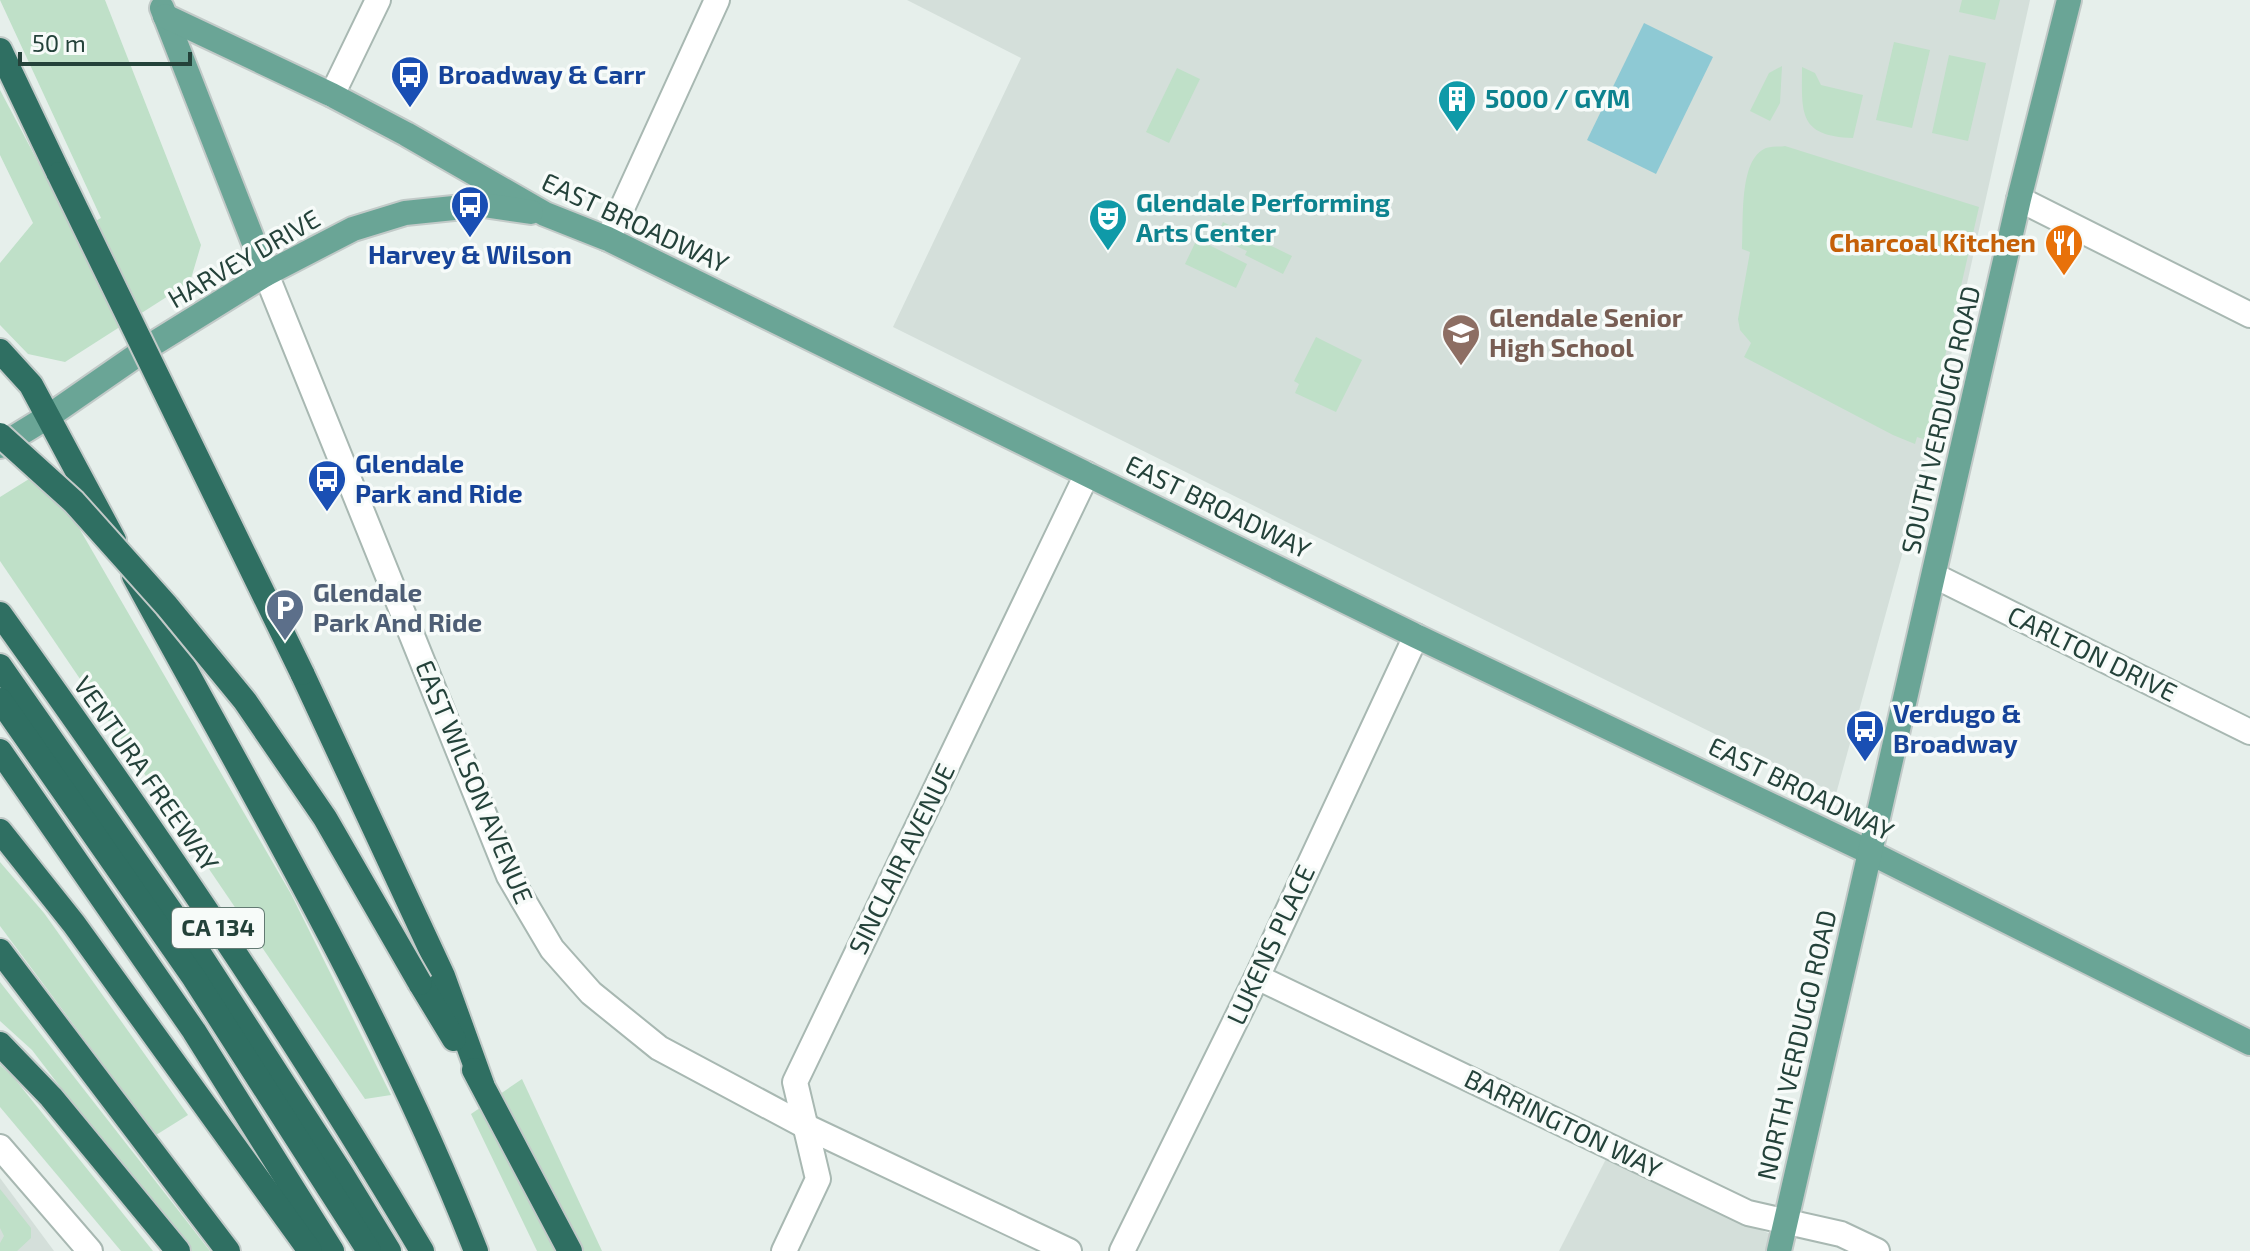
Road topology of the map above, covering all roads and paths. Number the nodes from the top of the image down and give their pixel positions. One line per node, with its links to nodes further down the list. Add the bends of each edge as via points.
1 (378, 0): 6 (street)
2 (717, 0): 9 (street)
3 (2069, 0): 7 (main road, SOUTH VERDUGO ROAD)
4 (162, 8): 6 (main road, EAST BROADWAY); 10 (main road)
5 (0, 50): 28 (highway, bridge, via 302,673)
6 (332, 95): 8 (main road, EAST BROADWAY)
7 (2019, 199): 11 (street); 17 (main road, SOUTH VERDUGO ROAD)
8 (545, 214): 9 (main road, EAST BROADWAY); 10 (main road, HARVEY DRIVE, via 483,205 405,213 353,229)
9 (608, 239): 16 (main road, EAST BROADWAY)
10 (266, 274): 13 (main road, HARVEY DRIVE); 31 (street, EAST WILSON AVENUE, via 509,876 552,949 591,993 659,1048)
11 (2250, 315)
12 (0, 351): 13 (highway, via 31,385)
13 (49, 416): 15 (main road, HARVEY DRIVE); 42 (highway, via 336,948 446,1174)
14 (0, 435): 28 (highway, bridge, via 74,502 245,701)
15 (0, 446)
16 (1087, 474): 19 (main road, EAST BROADWAY); 31 (street, SINCLAIR AVENUE, via 795,1082)
17 (1935, 576): 22 (street, CARLTON DRIVE); 25 (main road, SOUTH VERDUGO ROAD)
18 (0, 614): 41 (highway, VENTURA FREEWAY / CA 134, via 133,799 346,1122)
19 (1416, 636): 25 (main road, EAST BROADWAY); 27 (street, LUKENS PLACE)
20 (0, 666): 40 (highway, via 186,933)
21 (0, 700): 39 (highway, via 194,978)
22 (2250, 732)
23 (0, 751): 38 (highway, CA 134, via 194,1031)
24 (0, 831): 37 (highway, via 74,924)
25 (1869, 852): 29 (main road, EAST BROADWAY); 33 (main road, NORTH VERDUGO ROAD)
26 (0, 951): 36 (highway)
27 (1257, 977): 33 (street, BARRINGTON WAY, via 1748,1213); 46 (street, LUKENS PLACE)
28 (432, 979): 43 (highway)
29 (2250, 1043)
30 (0, 1044): 35 (highway, via 51,1097)
31 (807, 1127): 44 (street, SINCLAIR AVENUE, via 818,1179); 45 (street, EAST WILSON AVENUE)
32 (0, 1147): 34 (street)
33 (1786, 1222): 47 (main road, NORTH VERDUGO ROAD); 48 (street, BARRINGTON WAY, via 1841,1234)
34 (90, 1251)
35 (178, 1251)
36 (228, 1251)
37 (310, 1251)
38 (332, 1251)
39 (369, 1251)
40 (389, 1251)
41 (422, 1251)
42 (476, 1251)
43 (570, 1251)
44 (784, 1251)
45 (1069, 1251)
46 (1122, 1251)
47 (1779, 1251)
48 (1877, 1251)

